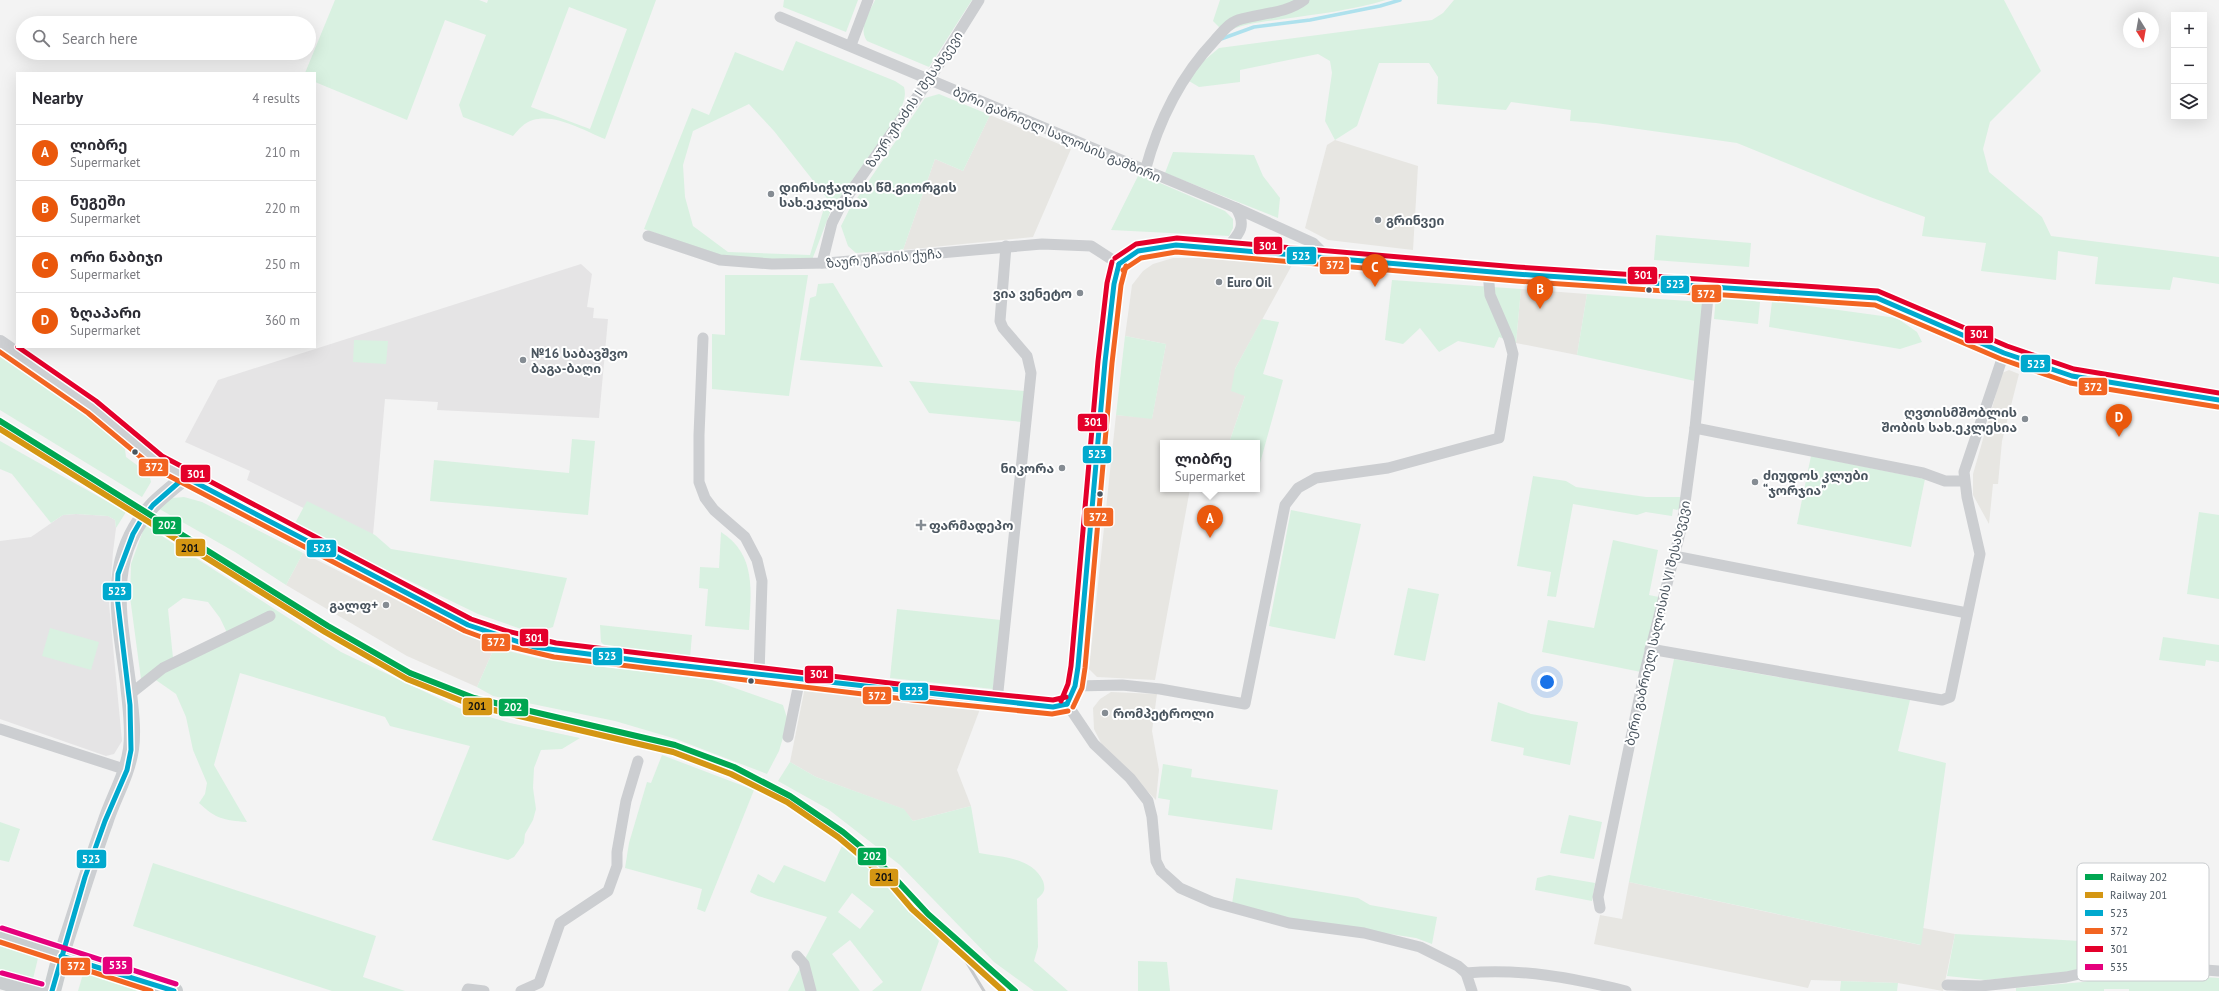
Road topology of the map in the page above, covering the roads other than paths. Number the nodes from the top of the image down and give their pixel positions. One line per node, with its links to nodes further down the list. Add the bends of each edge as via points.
1 (868, 0): 5 (street)
2 (979, 0): 6 (street, ზაურ უჩაძის I შესახვევი)
3 (1304, 0): 7 (street, via 1296,7 1236,21 1221,32 1201,55 1174,94 1153,140)
4 (780, 17): 5 (street, ბერი გაბრიელ სალოსის გამზირი)
5 (851, 45): 6 (street, ბერი გაბრიელ სალოსის გამზირი)
6 (928, 80): 7 (street, ბერი გაბრიელ სალოსის გამზირი); 13 (street, ზაურ უჩაძის I შესახვევი, via 840,207 832,223)
7 (1145, 171): 8 (street, ბერი გაბრიელ სალოსის გამზირი)
8 (1236, 208): 11 (street, via 1242,218 1240,232); 12 (street, ბერი გაბრიელ სალოსის გამზირი, via 1313,243)
9 (648, 236): 13 (street, ზაურ უჩაძის ქუჩა, via 720,260 772,264)
10 (1006, 246): 13 (street, ზაურ უჩაძის ქუჩა); 14 (street, ზაურ უჩაძის ქუჩა, via 1091,246); 32 (street, via 1000,321 1027,356 1031,373)
11 (1225, 250): 12 (main road); 14 (main road, via 1176,245 1138,251)
12 (1329, 259): 15 (main road)
13 (822, 263)
14 (1119, 264): 30 (main road, via 1114,284 1105,362)
15 (1488, 272): 16 (main road); 30 (street, via 1490,295 1510,339 1513,354 1499,438 1388,468 1328,475 1316,478 1298,488 1286,506 1245,704 1160,689)
16 (1709, 287): 19 (main road, via 1877,298); 21 (street, ბერი გაბრიელ სალოსის VI შესახვევი)
17 (703, 338): 28 (street, via 699,482 705,498 714,510 745,537 757,560 762,581)
18 (0, 343): 22 (main road, via 92,407 158,462)
19 (2004, 353): 20 (main road, via 2072,376); 23 (street, via 1967,460)
20 (2219, 400)
21 (1695, 428): 23 (street, via 1923,473 1945,481); 24 (street, ბერი გაბრიელ სალოსის VI შესახვევი, via 1682,525)
22 (185, 477): 28 (main road, via 468,625 505,638 534,647 561,651); 31 (main road, via 153,505 140,522 118,574 117,596)
23 (1964, 481): 25 (street, via 1980,554)
24 (1674, 556): 25 (street); 27 (street, ბერი გაბრიელ სალოსის VI შესახვევი)
25 (1967, 613): 27 (street, via 1950,697 1942,700)
26 (270, 616): 31 (street, via 163,668)
27 (1650, 649): 38 (street, ბერი გაბრიელ სალოსის VI შესახვევი, via 1599,891 1597,903)
28 (759, 674): 29 (main road)
29 (800, 678): 32 (main road); 35 (street)
30 (1075, 686): 33 (main road)
31 (129, 695): 37 (main road, via 132,738)
32 (997, 701): 33 (main road, via 1053,707)
33 (1067, 704): 44 (street, via 1094,744 1130,778 1148,801 1156,861 1161,871 1180,888 1212,902 1289,923 1364,933 1414,946 1442,957)
34 (0, 729): 37 (street)
35 (788, 737)
36 (638, 761): 53 (street, via 626,801 616,852 617,866 608,891 560,923 539,983)
37 (127, 770): 40 (main road, via 105,821)
38 (1600, 908)
39 (0, 935): 40 (main road)
40 (61, 956): 49 (main road); 50 (main road)
41 (797, 956): 54 (street, via 804,964)
42 (2209, 970): 43 (street)
43 (2219, 971)
44 (1466, 973): 55 (street); 56 (street, via 1531,972)
45 (2077, 975): 47 (street, via 1981,986)
46 (0, 980): 48 (main road)
47 (1947, 985)
48 (40, 991)
49 (52, 991)
50 (174, 991)
51 (467, 991): 52 (street)
52 (484, 991)
53 (521, 991)
54 (811, 991)
55 (1472, 991)
56 (1626, 991)

